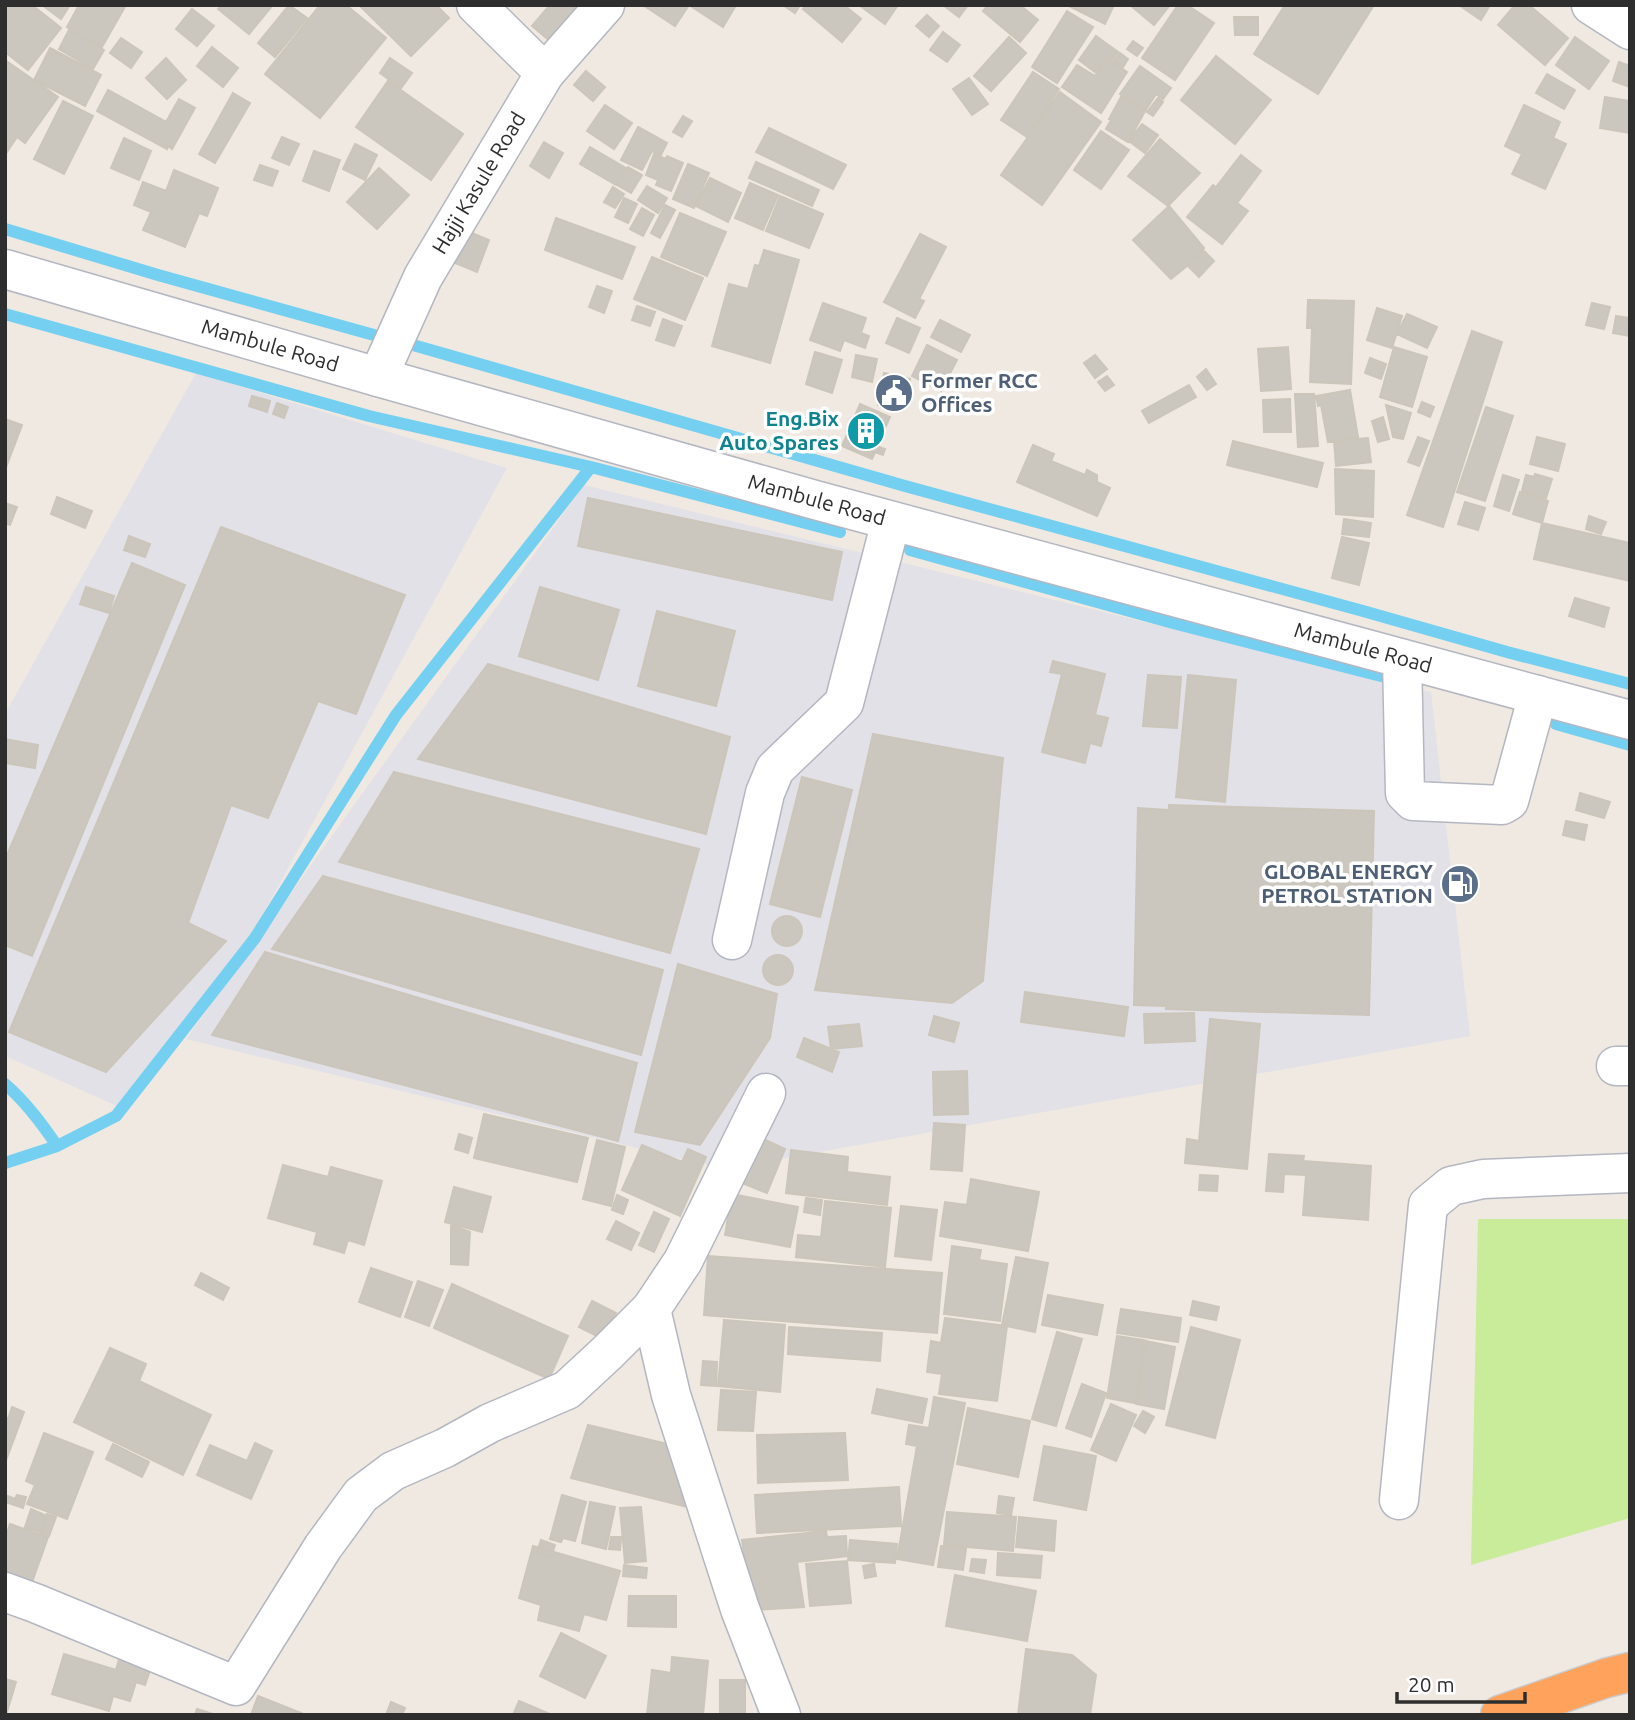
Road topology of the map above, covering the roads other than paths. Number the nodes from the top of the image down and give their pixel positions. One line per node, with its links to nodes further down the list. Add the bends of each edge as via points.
1 (476, 5): 5 (street)
2 (605, 5): 5 (street, Hajji Kasule Road)
3 (1591, 5): 4 (street)
4 (1630, 30)
5 (545, 73): 7 (street, Hajji Kasule Road, via 424,277)
6 (5, 269): 7 (street, Mambule Road)
7 (378, 377): 8 (street, Mambule Road)
8 (891, 520): 9 (street, Mambule Road); 12 (street, via 844,703 775,769 765,793)
9 (1402, 659): 10 (street, Mambule Road); 10 (street, via 1405,793 1413,801 1502,805 1508,801)
10 (1538, 695): 11 (street, Mambule Road)
11 (1630, 720)
12 (732, 940)
13 (766, 1093): 15 (street, via 683,1261)
14 (1630, 1173): 16 (street, via 1483,1179 1451,1186 1428,1205)
15 (650, 1309): 17 (street, via 567,1390 393,1471 361,1495 236,1686); 19 (street, via 671,1395 740,1609)
16 (1399, 1500)
17 (5, 1592)
18 (1630, 1672): 20 (highway)
19 (781, 1715)
20 (1500, 1715)

